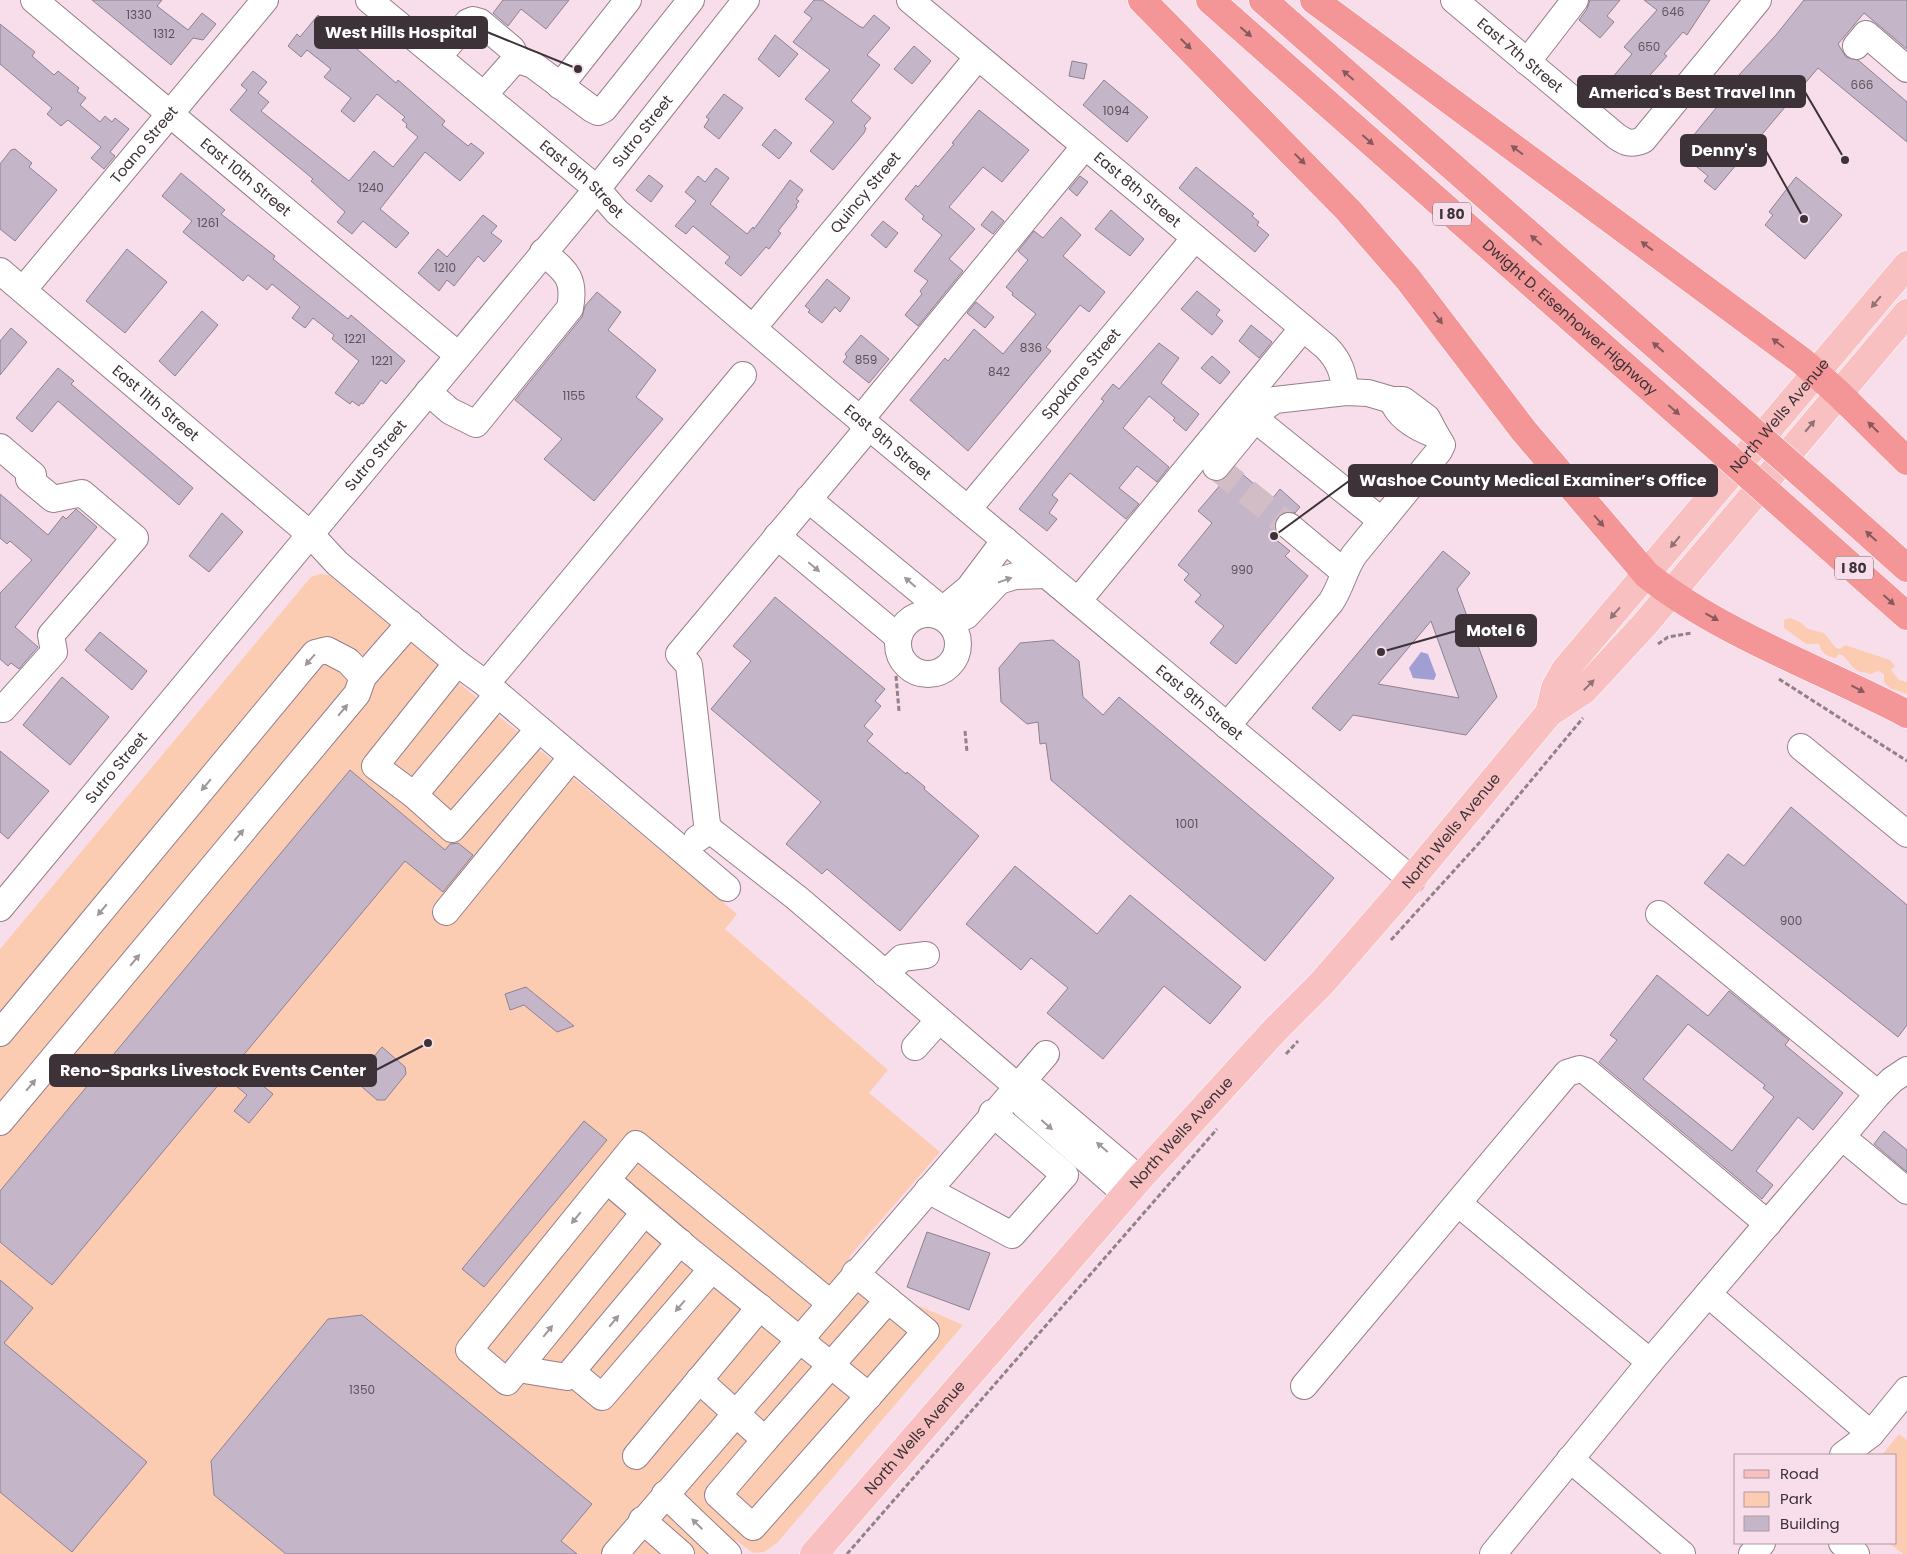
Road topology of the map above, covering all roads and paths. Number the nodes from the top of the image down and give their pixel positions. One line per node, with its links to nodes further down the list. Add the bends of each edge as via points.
1 (34, 0): 23 (street, East 10th Street)
2 (265, 0): 23 (street, Toano Street)
3 (369, 0): 16 (street, East 9th Street)
4 (628, 0): 21 (street)
5 (692, 0): 21 (street, via 604,109 592,110)
6 (746, 0): 25 (street, Sutro Street)
7 (910, 0): 17 (street, East 8th Street)
8 (1142, 0): 55 (highway, one-way to 55, via 1348,210 1408,279 1524,431)
9 (1210, 0): 58 (highway, Dwight D. Eisenhower Highway / I 80, one-way to 58, bridge)
10 (1263, 0): 52 (highway, I 80, one-way to 10, bridge)
11 (1314, 0): 35 (highway, one-way to 11)
12 (1454, 0): 19 (street, East 7th Street)
13 (1575, 0): 19 (street)
14 (1758, 0): 19 (street, East 7th Street, via 1643,140 1635,143 1626,143 1616,136)
15 (1856, 46): 20 (street, via 1866,34)
16 (438, 57): 18 (street, via 473,20 480,22 512,49 515,55); 22 (street, East 9th Street)
17 (978, 57): 24 (street, East 8th Street); 32 (street, Quincy Street)
18 (513, 62): 21 (street, via 533,65); 22 (street)
19 (1527, 62)
20 (1907, 68)
21 (560, 86)
22 (484, 95): 25 (street, East 9th Street)
23 (170, 114): 30 (street, Toano Street); 34 (street, East 10th Street)
24 (1085, 146): 26 (street, East 8th Street); 41 (street)
25 (596, 189): 27 (street, Sutro Street); 32 (street, East 9th Street, via 617,212)
26 (1194, 238): 33 (street, East 8th Street); 46 (street, Spokane Street)
27 (544, 252): 34 (street, Sutro Street); 37 (street, via 569,276 573,294 570,308 476,424 450,411)
28 (1907, 265): 35 (main road, North Wells Avenue, one-way to 35)
29 (0, 271): 30 (street, East 11th Street)
30 (23, 290): 49 (street, East 11th Street)
31 (1907, 313): 39 (main road, North Wells Avenue)
32 (753, 328): 41 (street, East 9th Street)
33 (1302, 328): 38 (street, East 8th Street, via 1336,357); 57 (street)
34 (458, 355): 37 (street, Sutro Street)
35 (1816, 373): 39 (highway); 55 (main road, North Wells Avenue, one-way to 55)
36 (743, 375): 68 (street)
37 (428, 392): 49 (street, Sutro Street)
38 (1346, 392): 40 (street, via 1275,400); 47 (street, via 1368,393 1392,400 1396,410 1418,429 1436,435 1442,445)
39 (1838, 393): 43 (highway, one-way to 39); 56 (main road, North Wells Avenue, one-way to 39)
40 (1255, 419): 44 (street); 47 (street)
41 (865, 423): 45 (street); 46 (street, East 9th Street)
42 (0, 447): 69 (street, via 33,475 29,479 53,499 82,494 135,538 51,635 54,652 3,709)
43 (1907, 461)
44 (1216, 467)
45 (808, 498): 50 (street); 59 (street, one-way to 45)
46 (968, 509): 51 (street, East 9th Street)
47 (1382, 522): 53 (street)
48 (1289, 526): 53 (street)
49 (310, 535): 60 (street, East 11th Street, via 337,563); 87 (street, Sutro Street)
50 (777, 536): 62 (street, one-way to 62); 82 (street, via 679,654 689,664 706,824)
51 (1005, 540): 54 (street, East 9th Street); 59 (street, via 969,588 950,603)
52 (1907, 568)
53 (1344, 572): 74 (street, via 1331,602)
54 (1046, 575): 57 (street, East 9th Street); 59 (street, one-way to 54, via 966,616 1000,581 1015,576)
55 (1647, 575): 56 (highway); 71 (main road, North Wells Avenue, one-way to 71, via 1565,670 1555,688)
56 (1670, 593): 71 (main road, North Wells Avenue, one-way to 56, via 1584,690); 73 (highway, one-way to 73, via 1750,638)
57 (1078, 601): 74 (street, East 9th Street)
58 (1907, 616)
59 (949, 619): 62 (street, via 935,614 916,616 902,628); 62 (street, via 956,631 958,651 950,664 937,673 917,672 908,666 901,658)
60 (410, 623): 64 (street, East 11th Street); 67 (street)
61 (1699, 635): 63 (path, via 1684,633 1668,637)
62 (898, 637)
63 (1651, 649)
64 (457, 663): 68 (street, East 11th Street); 81 (street, via 375,766)
65 (896, 676): 70 (path)
66 (1774, 676): 80 (path)
67 (363, 677): 94 (street, one-way to 94, via 348,661 327,650 315,653); 103 (street, one-way to 67, via 357,694)
68 (492, 689): 75 (street, East 11th Street); 81 (street)
69 (0, 706)
70 (899, 711)
71 (1549, 713): 85 (main road, North Wells Avenue)
72 (1588, 713): 90 (path, via 1480,842)
73 (1907, 714)
74 (1228, 726): 85 (street, East 9th Street)
75 (539, 729): 79 (street, East 11th Street); 81 (street, via 452,829)
76 (965, 731): 78 (path)
77 (1800, 747): 83 (street)
78 (967, 752)
79 (572, 757): 84 (street, East 11th Street); 88 (street)
80 (1907, 760)
81 (414, 795)
82 (710, 830): 84 (street); 92 (street, via 799,899)
83 (1907, 834)
84 (681, 850): 86 (street, East 11th Street)
85 (1412, 880): 107 (main road, North Wells Avenue, via 1321,984)
86 (727, 888)
87 (0, 908)
88 (446, 912)
89 (1659, 914): 101 (street)
90 (1387, 944)
91 (926, 955): 92 (street, via 902,958)
92 (885, 974): 93 (street)
93 (939, 1020): 96 (street); 100 (street)
94 (0, 1033)
95 (1303, 1036): 98 (path)
96 (915, 1048)
97 (1046, 1054): 100 (street)
98 (1283, 1057)
99 (1907, 1070): 101 (street)
100 (1018, 1087): 102 (street); 107 (street, via 1024,1105)
101 (1878, 1094): 105 (street)
102 (992, 1113): 108 (street); 108 (street, via 1065,1175 1012,1235)
103 (0, 1122)
104 (1220, 1126): 143 (path)
105 (1842, 1137): 109 (street); 112 (street)
106 (607, 1180): 111 (street); 118 (street, via 636,1144); 123 (street, one-way to 123, via 469,1350 507,1382)
107 (1132, 1187): 142 (main road, North Wells Avenue)
108 (928, 1190): 115 (street)
109 (1907, 1191)
110 (1459, 1204): 112 (street, via 1568,1073 1580,1069); 121 (street); 126 (street)
111 (644, 1213): 113 (street); 123 (street, one-way to 111)
112 (1768, 1224): 116 (street)
113 (680, 1242): 114 (street); 124 (street, one-way to 113)
114 (712, 1269): 119 (street); 124 (street, one-way to 124, via 602,1397)
115 (855, 1273): 117 (street); 118 (street)
116 (1708, 1294): 121 (street); 130 (street)
117 (888, 1300): 122 (street); 128 (street, via 926,1331)
118 (830, 1303): 120 (street)
119 (760, 1307): 120 (street); 125 (street)
120 (799, 1340): 122 (street); 129 (street)
121 (1650, 1362): 134 (street)
122 (831, 1365): 128 (street); 131 (street)
123 (518, 1369): 124 (street, via 567,1377)
124 (572, 1372)
125 (699, 1380): 129 (street); 133 (street)
126 (1304, 1386)
127 (1907, 1390): 130 (street)
128 (869, 1396): 131 (street, via 753,1527 718,1496)
129 (736, 1413): 131 (street); 135 (street)
130 (1871, 1434): 132 (street)
131 (765, 1440)
132 (1843, 1454)
133 (636, 1456)
134 (1570, 1459): 144 (street); 145 (street)
135 (665, 1494): 136 (street); 141 (street, one-way to 135)
136 (642, 1520): 139 (street); 140 (street)
137 (1761, 1544): 146 (street)
138 (1843, 1544): 147 (street)
139 (615, 1554)
140 (681, 1554)
141 (728, 1554)
142 (814, 1554)
143 (847, 1554)
144 (1493, 1554)
145 (1682, 1554)
146 (1752, 1554)
147 (1856, 1554)

